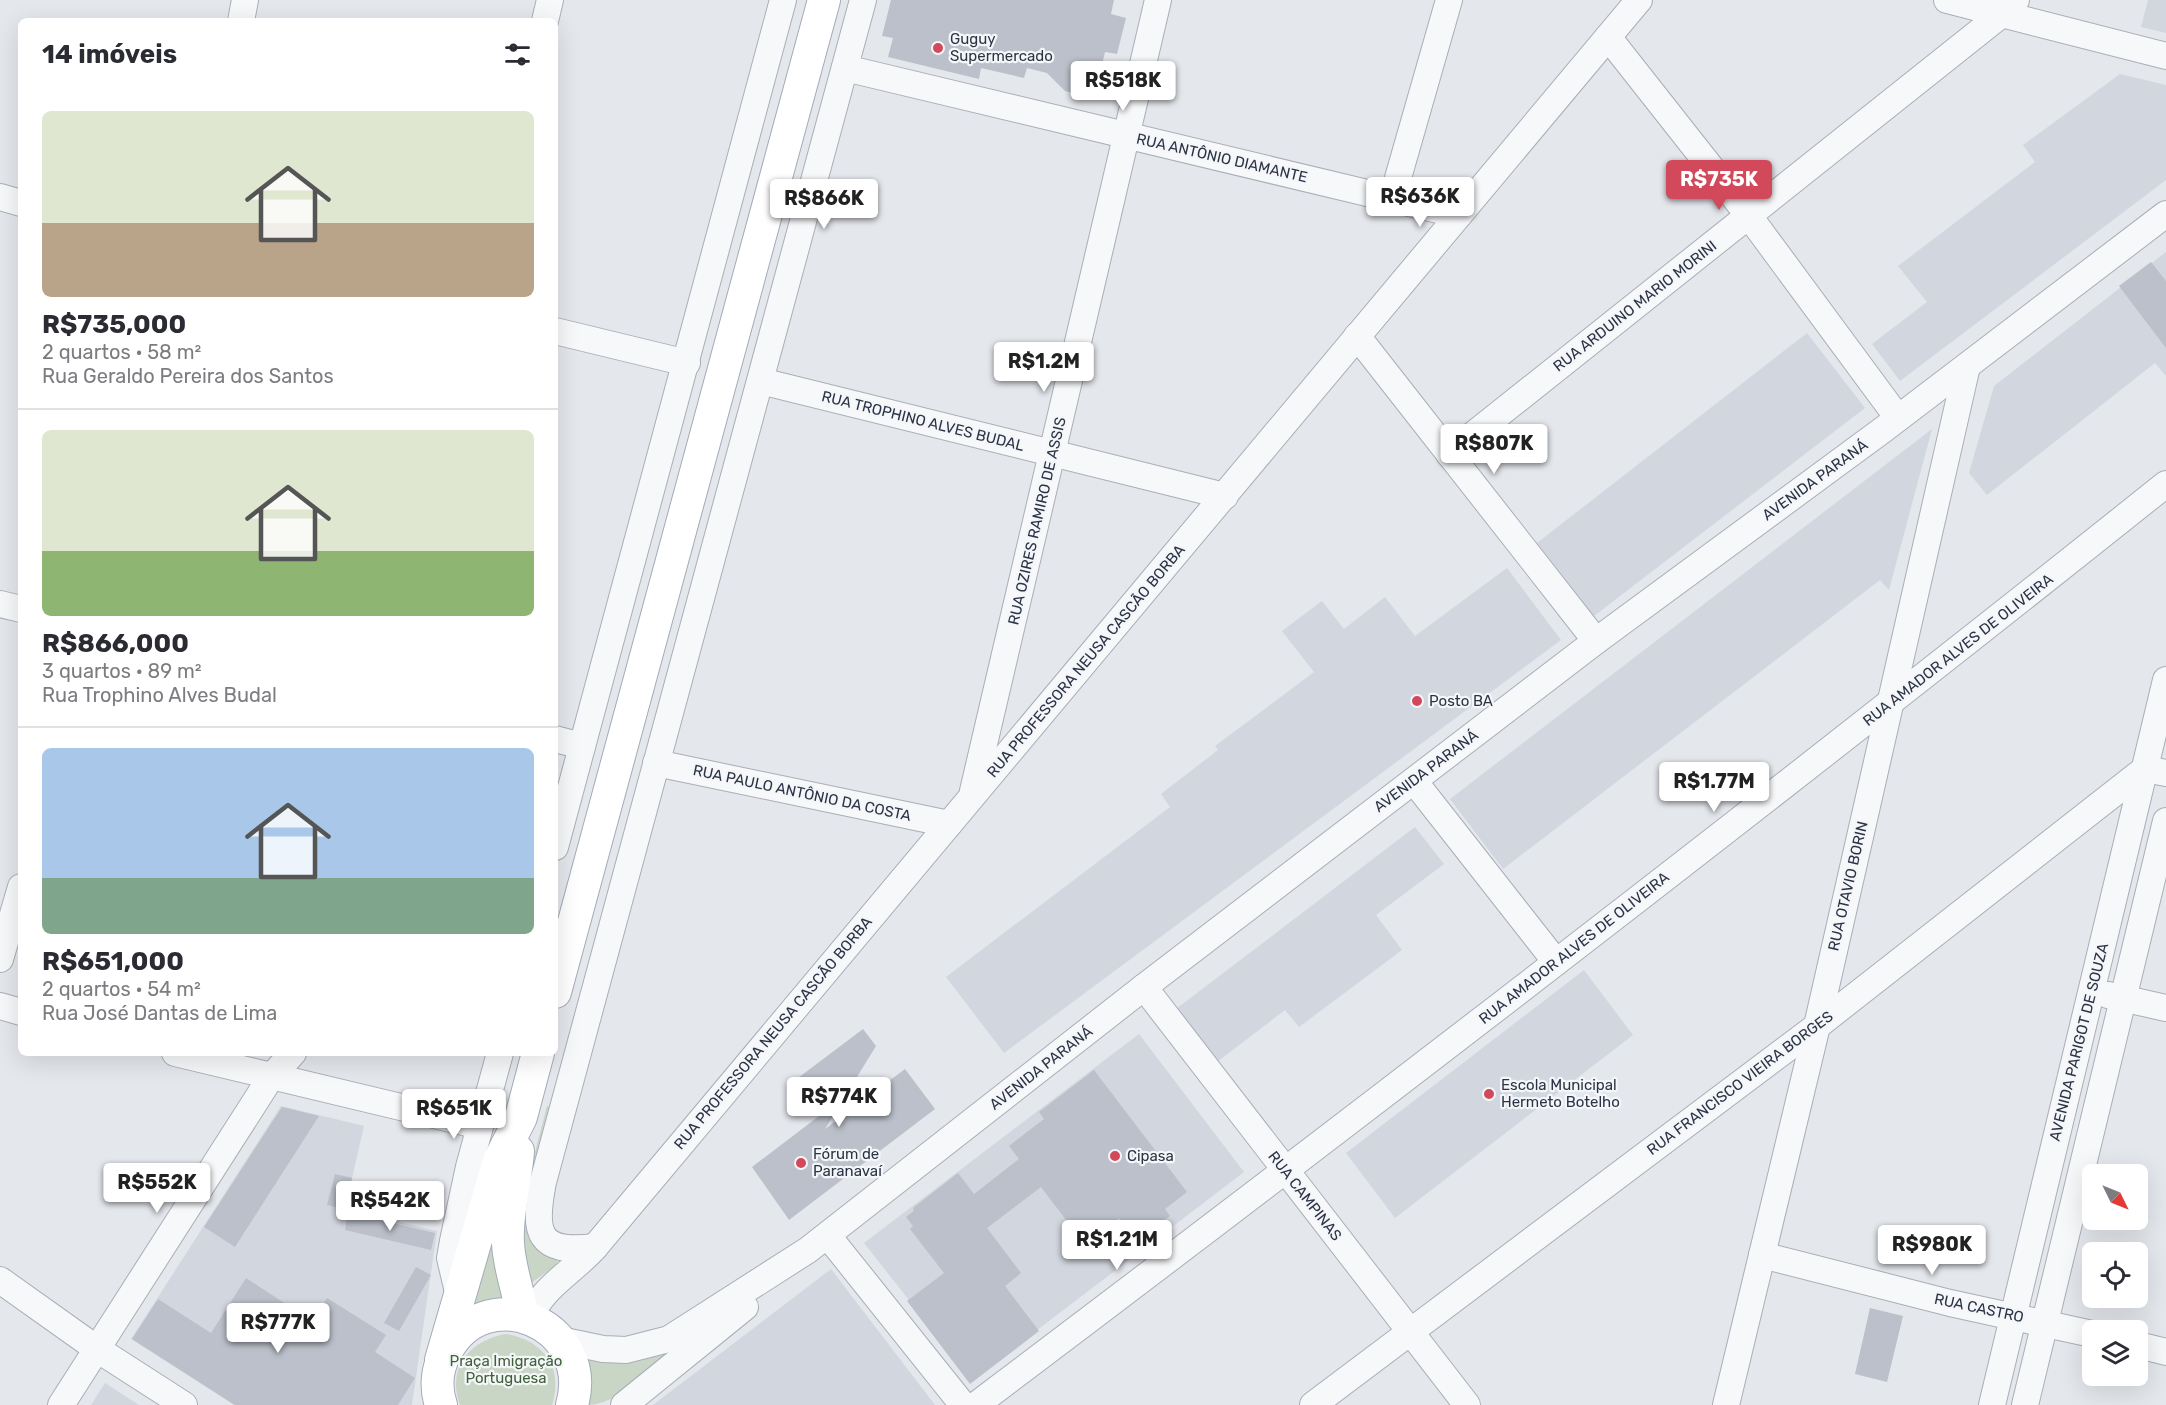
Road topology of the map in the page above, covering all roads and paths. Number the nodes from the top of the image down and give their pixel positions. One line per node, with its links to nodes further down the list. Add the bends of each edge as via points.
1 (245, 0): 11 (street)
2 (550, 0): 12 (street)
3 (783, 0): 25 (street)
4 (825, 0): 50 (main road)
5 (863, 0): 15 (street)
6 (1158, 0): 16 (street, RUA OZIRES RAMIRO DE ASSIS)
7 (1449, 0): 18 (street)
8 (1639, 0): 13 (street, RUA PROFESSORA NEUSA CASCÃO BORBA)
9 (1947, 0): 10 (street)
10 (2010, 7): 14 (street); 22 (street, RUA ARDUINO MARIO MORINI)
11 (242, 18)
12 (546, 18)
13 (1608, 37): 21 (street, RUA PROFESSORA NEUSA CASCÃO BORBA); 22 (street)
14 (2166, 56)
15 (845, 68): 16 (street, RUA ANTÔNIO DIAMANTE); 27 (street)
16 (1127, 136): 18 (street, RUA ANTÔNIO DIAMANTE); 29 (street, RUA OZIRES RAMIRO DE ASSIS)
17 (0, 197): 19 (street)
18 (1392, 199): 21 (street, RUA ANTÔNIO DIAMANTE)
19 (18, 202)
20 (2166, 214): 26 (street, AVENIDA PARANÁ)
21 (1459, 215): 24 (street, RUA PROFESSORA NEUSA CASCÃO BORBA)
22 (1749, 216): 28 (street); 30 (street, RUA ARDUINO MARIO MORINI)
23 (558, 332): 25 (street)
24 (1357, 336): 30 (street); 32 (street, RUA PROFESSORA NEUSA CASCÃO BORBA)
25 (687, 363): 39 (street)
26 (1967, 366): 28 (street, AVENIDA PARANÁ); 37 (street, RUA OTAVIO BORIN)
27 (761, 381): 29 (street, RUA TROPHINO ALVES BUDAL); 40 (street)
28 (1898, 418): 35 (street, AVENIDA PARANÁ)
29 (1053, 453): 32 (street, RUA TROPHINO ALVES BUDAL); 43 (street, RUA OZIRES RAMIRO DE ASSIS)
30 (1449, 454): 35 (street)
31 (2166, 484): 37 (street, RUA AMADOR ALVES DE OLIVEIRA)
32 (1225, 496): 43 (street, RUA PROFESSORA NEUSA CASCÃO BORBA)
33 (0, 604): 34 (street)
34 (18, 608)
35 (1596, 641): 42 (street, AVENIDA PARANÁ)
36 (2166, 680): 41 (street, AVENIDA PARIGOT DE SOUZA)
37 (1889, 705): 49 (street, RUA AMADOR ALVES DE OLIVEIRA); 57 (street, RUA OTAVIO BORIN)
38 (558, 740): 39 (street)
39 (582, 746): 46 (street)
40 (656, 763): 45 (street, RUA PAULO ANTÔNIO DA COSTA); 67 (street, via 538,1208 538,1223 547,1240 564,1249)
41 (2155, 771): 52 (street, AVENIDA PARIGOT DE SOUZA); 57 (street, RUA FRANCISCO VIEIRA BORGES)
42 (1414, 781): 49 (street); 51 (street, AVENIDA PARANÁ)
43 (972, 796): 45 (street, RUA PROFESSORA NEUSA CASCÃO BORBA)
44 (2166, 822): 53 (street)
45 (949, 824): 67 (street, RUA PROFESSORA NEUSA CASCÃO BORBA)
46 (558, 836)
47 (18, 896): 48 (street)
48 (0, 958)
49 (1556, 962): 65 (street, RUA AMADOR ALVES DE OLIVEIRA)
50 (558, 981)
51 (1144, 987): 65 (street, RUA CAMPINAS); 66 (street, AVENIDA PARANÁ)
52 (2091, 991): 53 (street); 71 (street, AVENIDA PARIGOT DE SOUZA)
53 (2124, 998): 55 (street); 73 (street)
54 (0, 1006): 56 (street)
55 (2166, 1008)
56 (18, 1011)
57 (1816, 1026): 68 (street, RUA OTAVIO BORIN); 74 (street, RUA FRANCISCO VIEIRA BORGES)
58 (187, 1056): 62 (street)
59 (290, 1056): 62 (street)
60 (499, 1056): 64 (street)
61 (537, 1056): 63 (main road)
62 (271, 1077): 64 (street); 78 (street)
63 (521, 1117): 70 (main road, via 499,1161); 72 (main road, via 507,1240 509,1262)
64 (480, 1126): 70 (street, via 450,1258)
65 (1285, 1172): 74 (street, RUA CAMPINAS); 87 (street, RUA AMADOR ALVES DE OLIVEIRA)
66 (818, 1243): 76 (street, AVENIDA PARANÁ, via 669,1340 626,1350); 85 (street, AVENIDA PARANÁ, via 726,1324); 86 (street)
67 (595, 1247): 72 (street, RUA PROFESSORA NEUSA CASCÃO BORBA, via 540,1298)
68 (1762, 1255): 71 (street, RUA CASTRO); 90 (street, RUA OTAVIO BORIN)
69 (0, 1280): 78 (street)
70 (459, 1296): 80 (main road)
71 (2013, 1315): 73 (street, RUA CASTRO); 91 (street, AVENIDA PARIGOT DE SOUZA)
72 (526, 1317): 76 (main road, via 546,1326); 80 (main road, via 502,1314 482,1319 465,1328)
73 (2045, 1323): 75 (street, RUA CASTRO); 92 (street)
74 (1411, 1331): 88 (street, RUA FRANCISCO VIEIRA BORGES); 89 (street, RUA CAMPINAS)
75 (2082, 1332)
76 (560, 1340): 84 (main road, via 573,1366)
77 (2148, 1348): 79 (street)
78 (97, 1349): 82 (street); 83 (street)
79 (2166, 1352)
80 (441, 1360): 81 (main road, via 437,1380)
81 (439, 1403)
82 (61, 1405)
83 (184, 1405)
84 (572, 1405)
85 (624, 1405)
86 (963, 1405)
87 (976, 1405)
88 (1313, 1405)
89 (1467, 1405)
90 (1726, 1405)
91 (1992, 1405)
92 (2025, 1405)

